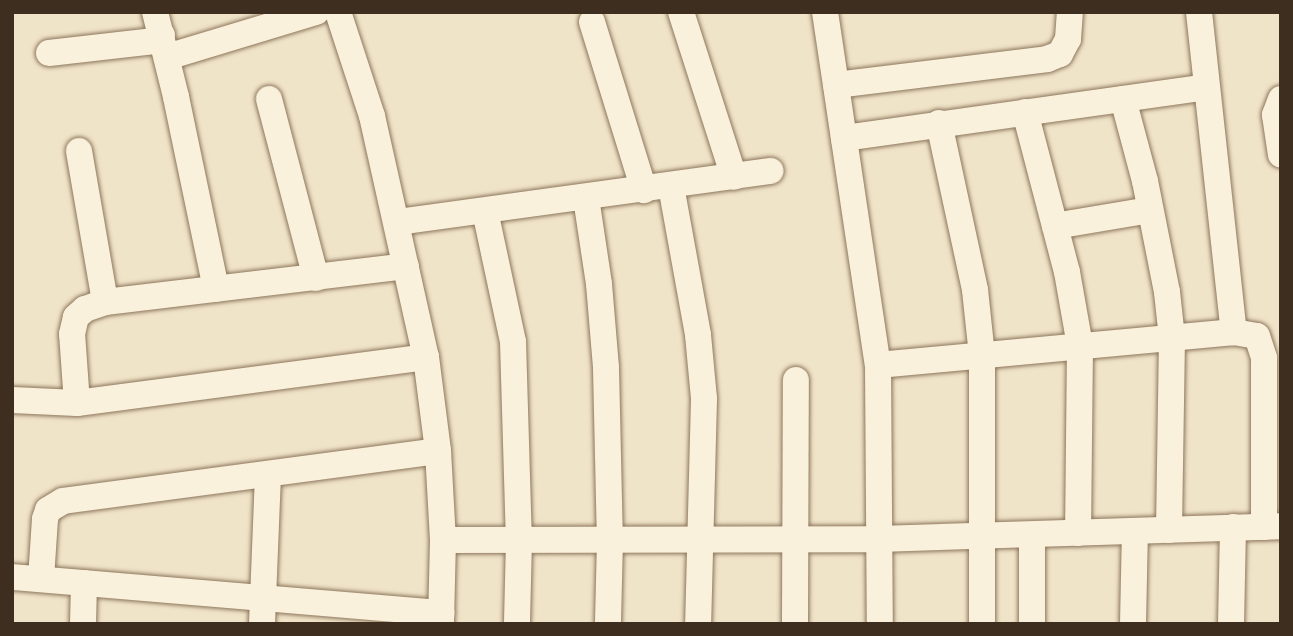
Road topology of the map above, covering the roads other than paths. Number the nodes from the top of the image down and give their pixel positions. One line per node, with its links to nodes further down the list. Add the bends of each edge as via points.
1 (316, 12): 8 (street)
2 (338, 12): 27 (street, via 372,116)
3 (681, 12): 21 (street)
4 (825, 12): 10 (street)
5 (1070, 12): 10 (street, via 1068,39 1060,54 1047,59)
6 (1199, 12): 11 (street)
7 (592, 22): 23 (street)
8 (161, 35): 9 (street, via 154,41); 31 (street)
9 (49, 53)
10 (836, 85): 17 (street)
11 (1206, 88): 13 (street); 33 (street)
12 (268, 99): 30 (street)
13 (1123, 99): 15 (street); 25 (street)
14 (1281, 99): 19 (street, via 1275,115)
15 (1025, 112): 16 (street); 28 (street)
16 (939, 123): 17 (street); 36 (street, via 975,290)
17 (844, 138): 38 (street)
18 (79, 150): 32 (street)
19 (1281, 155)
20 (771, 171): 21 (street)
21 (734, 177): 22 (street)
22 (671, 186): 23 (street); 51 (street, via 704,399)
23 (644, 190): 24 (street)
24 (586, 198): 26 (street); 56 (street, via 606,368)
25 (1150, 210): 28 (street); 34 (street)
26 (485, 211): 27 (street); 55 (street, via 513,342)
27 (397, 222): 29 (street)
28 (1055, 226): 35 (street)
29 (406, 266): 30 (street); 37 (street)
30 (316, 278): 31 (street)
31 (216, 289): 32 (street)
32 (105, 302): 41 (street, via 76,317 72,334)
33 (1234, 332): 34 (street); 44 (street, via 1257,336 1264,358)
34 (1172, 338): 35 (street); 46 (street)
35 (1080, 346): 36 (street); 48 (street)
36 (982, 356): 38 (street); 50 (street)
37 (426, 357): 41 (street); 42 (street)
38 (878, 365): 53 (street)
39 (796, 380): 52 (street)
40 (12, 400): 41 (street)
41 (78, 403)
42 (439, 452): 43 (street); 54 (street)
43 (268, 474): 58 (street, via 54,505 45,519); 60 (street)
44 (1273, 526): 45 (street)
45 (1233, 527): 46 (street); 72 (street)
46 (1169, 530): 47 (street)
47 (1135, 531): 48 (street); 71 (street)
48 (1077, 533): 49 (street)
49 (1032, 535): 50 (street); 70 (street)
50 (982, 536): 53 (street); 69 (street)
51 (701, 539): 52 (street); 56 (street); 66 (street)
52 (797, 539): 53 (street); 67 (street)
53 (878, 539): 68 (street)
54 (443, 540): 55 (street); 61 (street)
55 (519, 540): 56 (street); 64 (street)
56 (610, 540): 65 (street)
57 (12, 577): 58 (street)
58 (41, 579): 59 (street)
59 (84, 583): 60 (street); 62 (street)
60 (262, 597): 61 (street); 63 (street)
61 (441, 618)
62 (83, 624)
63 (262, 624)
64 (517, 624)
65 (608, 624)
66 (698, 624)
67 (795, 624)
68 (880, 624)
69 (982, 624)
70 (1032, 624)
71 (1133, 624)
72 (1231, 624)

